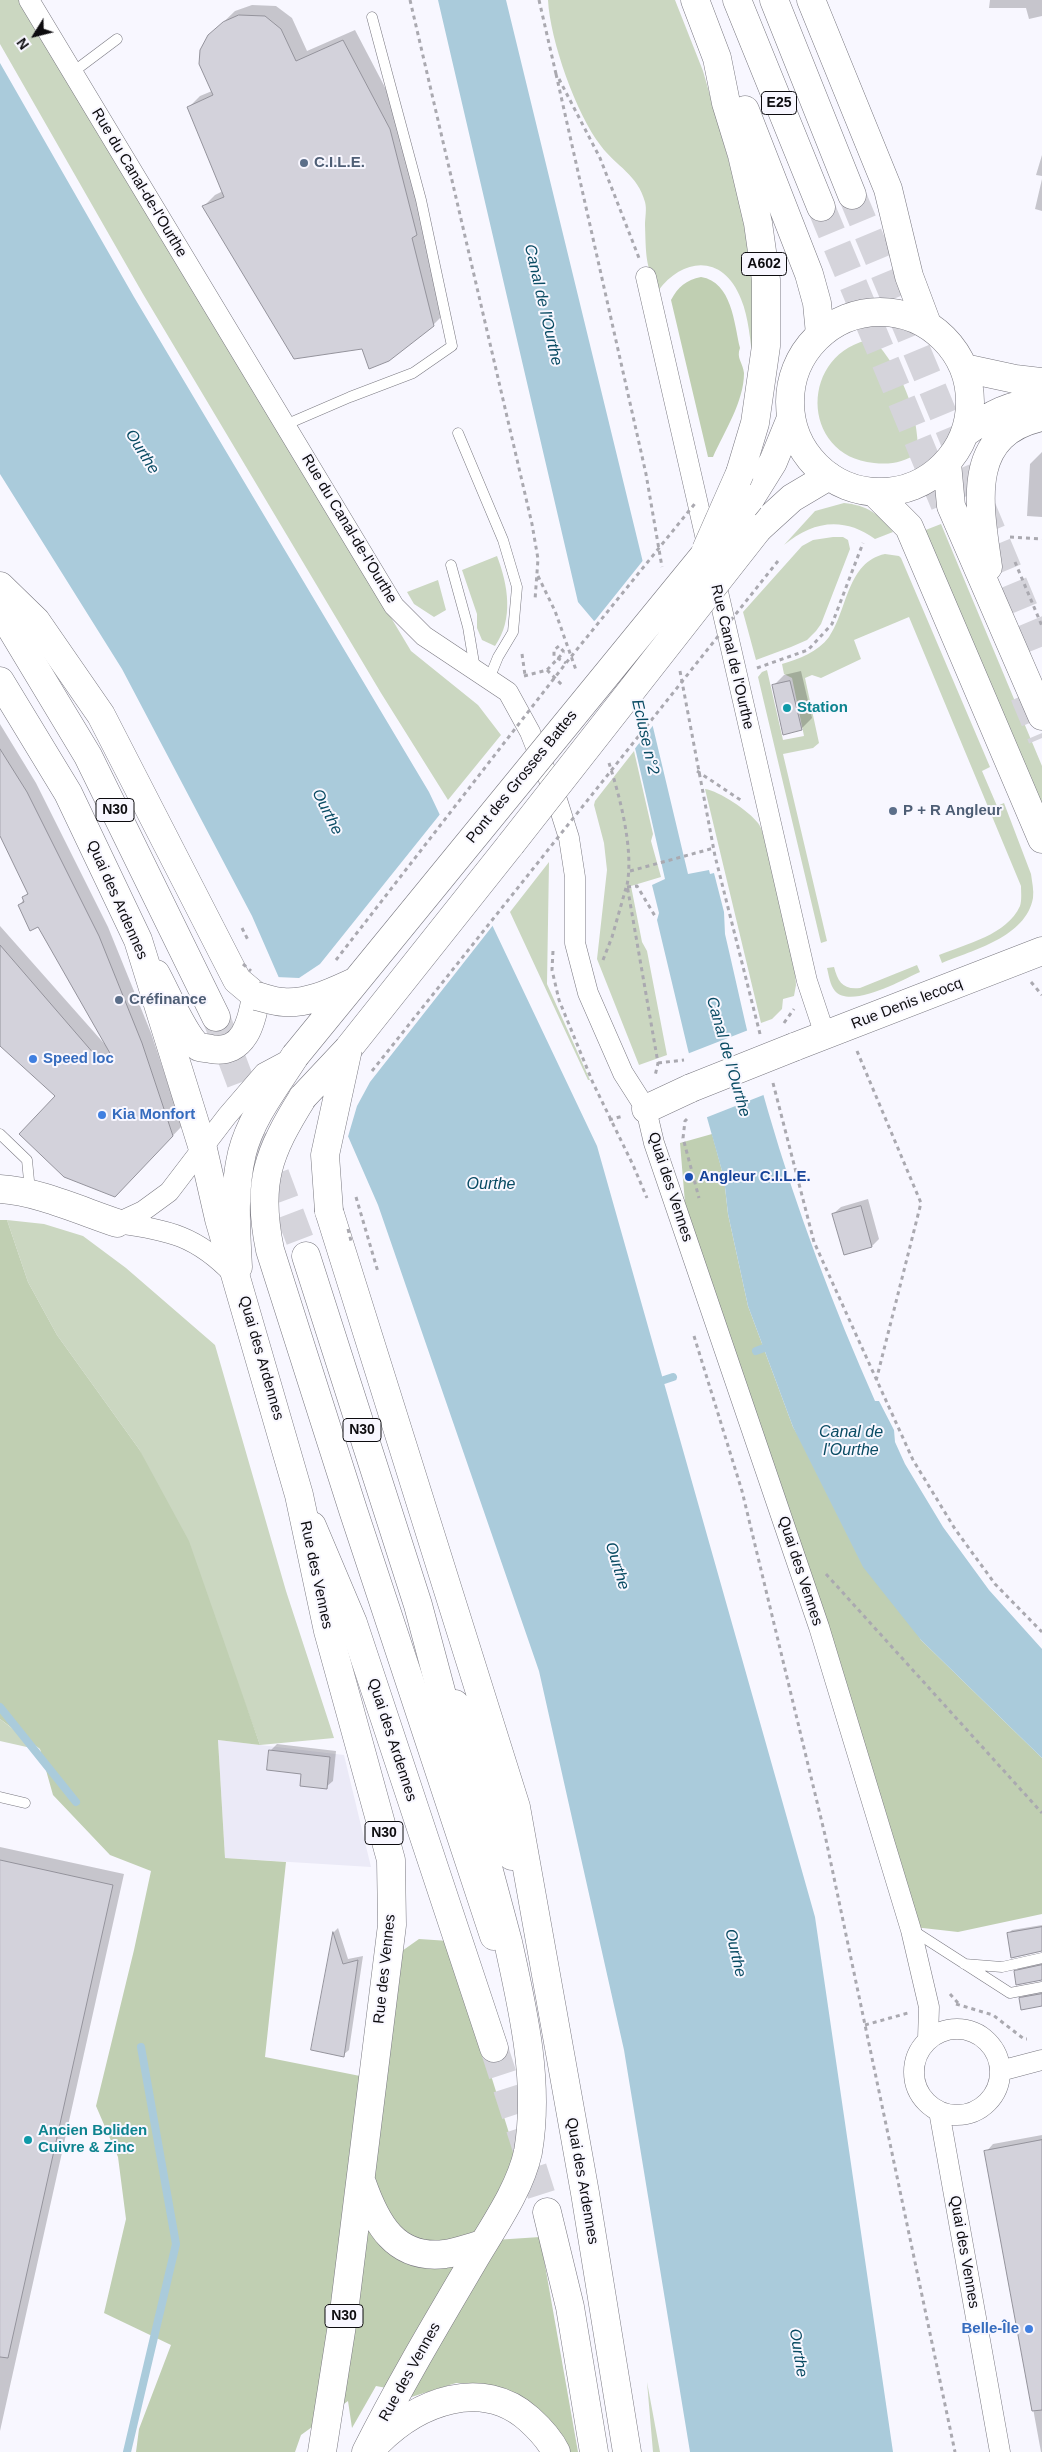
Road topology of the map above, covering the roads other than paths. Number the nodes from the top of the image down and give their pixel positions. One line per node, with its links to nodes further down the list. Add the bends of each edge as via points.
1 (29, 0): 9 (street, Rue du Canal-de-l'Ourthe)
2 (695, 0): 8 (main road, A602)
3 (737, 0): 11 (main road, E25)
4 (774, 0): 10 (main road, E25)
5 (811, 0): 13 (main road, via 888,189 909,276)
6 (372, 17): 20 (lane, via 421,200 452,346 413,373)
7 (117, 39): 9 (lane)
8 (717, 58): 14 (main road, A602, via 740,96 809,274 817,302); 26 (main road, A602, bridge, via 758,223 766,280 766,346 755,423 740,473)
9 (72, 72): 20 (street, Rue du Canal-de-l'Ourthe)
10 (852, 195)
11 (820, 207)
12 (646, 277): 40 (street, Rue Canal de l'Ourthe, via 807,981)
13 (926, 324): 14 (main road, via 900,313 872,311 844,319); 15 (main road, via 955,350)
14 (820, 334): 19 (main road, via 794,372 790,395)
15 (964, 368): 16 (main road); 22 (main road, via 970,389)
16 (1042, 382)
17 (1042, 404): 22 (main road, via 1012,406)
18 (1042, 417): 29 (main road, via 1005,434 990,452 982,474 981,522)
19 (792, 418): 24 (main road, via 799,440 811,460); 26 (main road, Pont des Grosses Battes, bridge, via 773,462 750,499)
20 (285, 425): 31 (street, Rue du Canal-de-l'Ourthe, via 394,606 424,636)
21 (458, 433): 31 (lane, via 503,540 517,587 513,632)
22 (965, 433): 23 (main road)
23 (947, 463): 25 (main road, via 926,480 900,490); 29 (main road, via 951,506)
24 (829, 476): 25 (main road, via 858,490); 41 (main road, bridge, via 792,498 758,529)
25 (874, 492): 34 (main road, via 909,526)
26 (706, 550): 37 (main road, Pont des Grosses Battes, bridge)
27 (451, 565): 31 (lane)
28 (0, 586): 38 (main road, via 36,622 101,715 237,980)
29 (992, 600): 33 (main road)
30 (0, 610): 39 (main road, N30, via 88,756)
31 (482, 675): 43 (street, Rue du Canal-de-l'Ourthe, via 508,692 530,732 557,800 569,838 576,877 576,942 588,993 623,1073)
32 (0, 682): 35 (main road, Quai des Ardennes / N30, via 68,794)
33 (1042, 716)
34 (1042, 839)
35 (138, 940): 38 (main road, via 186,1031 199,1047 222,1051 237,1045 254,1011); 45 (main road, Quai des Ardennes / N30)
36 (1030, 963): 40 (main road, Rue Denis lecocq)
37 (356, 982): 38 (main road, bridge, via 322,996 283,1002); 42 (main road, Pont des Grosses Battes, bridge)
38 (257, 986)
39 (216, 1017)
40 (825, 1035): 43 (main road, Rue Denis lecocq, bridge, via 690,1088)
41 (348, 1049): 55 (main road, Quai des Ardennes, bridge, via 325,1154 338,1216 516,1807); 61 (main road, bridge, via 303,1097 282,1132 264,1190 264,1219 270,1250 353,1510)
42 (295, 1056): 45 (street, via 264,1073); 50 (main road, Pont des Grosses Battes, via 262,1107 242,1152 235,1205)
43 (646, 1109): 56 (street, Quai des Vennes, via 654,1143 797,1558)
44 (0, 1134): 47 (lane, via 27,1160)
45 (203, 1149): 48 (street, via 169,1192); 50 (main road, Quai des Ardennes / N30)
46 (0, 1189): 47 (main road)
47 (31, 1194): 48 (main road)
48 (117, 1223): 50 (street, via 152,1228 190,1239 216,1256)
49 (306, 1256): 52 (main road, Quai des Ardennes / N30)
50 (239, 1280): 51 (main road, Quai des Ardennes)
51 (299, 1494): 62 (main road, Quai des Ardennes, via 353,1623); 66 (main road, Rue des Vennes / N30, via 328,1631 392,1860 392,1925)
52 (418, 1605): 55 (main road, Quai des Ardennes); 61 (main road, Rue des Vennes / N30, via 508,1942)
53 (0, 1797): 54 (lane)
54 (25, 1803)
55 (533, 1911): 73 (main road, Quai des Ardennes, via 585,2193)
56 (911, 1930): 58 (lane); 60 (street, Quai des Vennes, via 930,2007)
57 (1042, 1958): 58 (lane, via 1002,1967)
58 (962, 1964): 59 (lane, via 1010,1993)
59 (1042, 1987)
60 (928, 2039): 64 (street, via 953,2028 980,2035 998,2057); 65 (street, via 919,2050 914,2078 918,2092)
61 (528, 2045): 68 (main road, Rue des Vennes / N30, via 533,2105 527,2154 507,2207)
62 (494, 2048)
63 (1042, 2060): 64 (street)
64 (1000, 2071): 65 (street, via 998,2086 980,2108 967,2114 952,2115)
65 (938, 2111): 74 (street, Quai des Vennes)
66 (361, 2179): 68 (main road, via 372,2210 384,2230 398,2244 414,2251 445,2254); 69 (main road, Rue des Vennes / N30)
67 (548, 2212): 72 (main road, via 570,2306)
68 (483, 2244): 70 (main road, Rue des Vennes / N30)
69 (322, 2452)
70 (367, 2452): 71 (main road, via 406,2418 430,2406 452,2399 478,2398 502,2402 517,2409 535,2424)
71 (556, 2452)
72 (594, 2452)
73 (627, 2452)
74 (1000, 2452)

